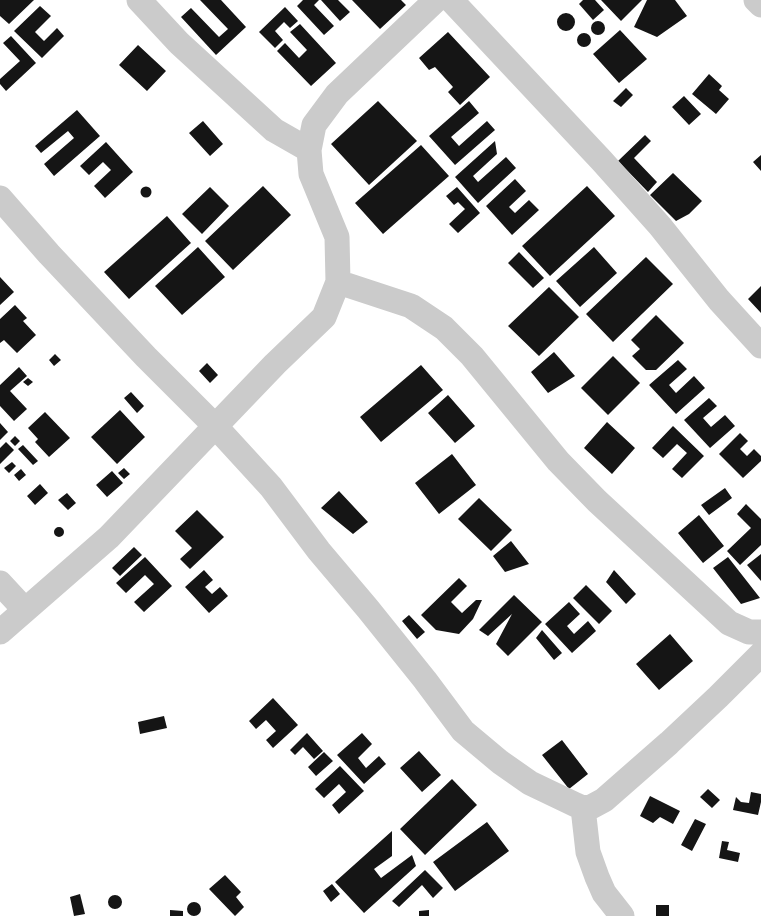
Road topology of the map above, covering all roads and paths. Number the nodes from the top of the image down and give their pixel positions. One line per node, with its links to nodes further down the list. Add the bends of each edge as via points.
1 (139, 0): 6 (street, via 179,43 274,130)
2 (436, 0): 6 (street, via 337,94 314,125)
3 (451, 0): 9 (street, via 602,161)
4 (756, 0): 5 (street)
5 (761, 5)
6 (309, 150): 8 (street, via 311,174 337,237)
7 (0, 198): 10 (street, via 146,357)
8 (338, 282): 10 (street, via 324,317); 14 (street, via 411,306 444,328 472,356 558,461 597,501 729,623 749,632)
9 (761, 346)
10 (216, 427): 12 (street, via 109,537); 16 (street, via 271,487 463,731 530,783)
11 (0, 583): 12 (street)
12 (25, 610): 13 (street)
13 (0, 632)
14 (761, 632)
15 (761, 654): 16 (street, via 623,784 604,800)
16 (584, 808): 17 (street, via 588,852 604,893)
17 (622, 916)

